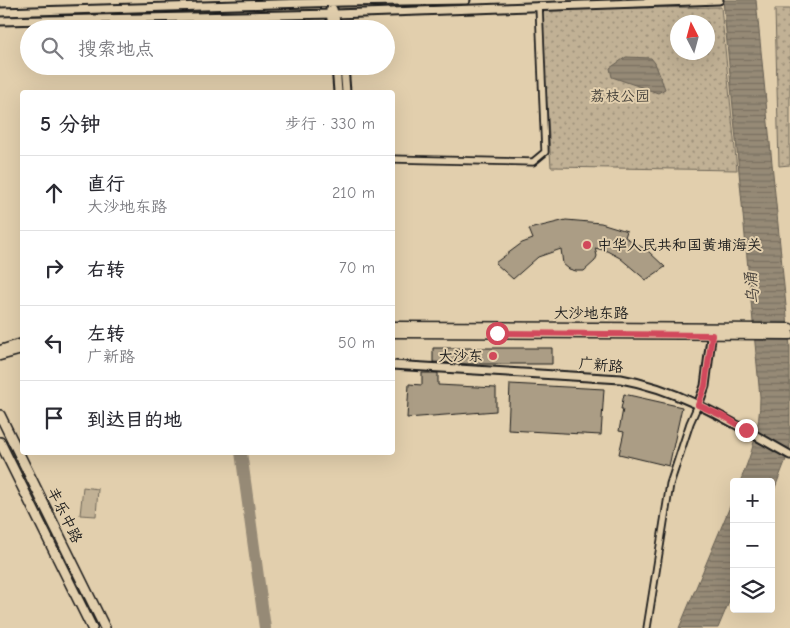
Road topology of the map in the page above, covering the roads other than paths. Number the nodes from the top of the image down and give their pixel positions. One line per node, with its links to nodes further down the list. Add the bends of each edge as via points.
1 (395, 0): 3 (street); 4 (street)
2 (466, 0): 5 (street)
3 (330, 1): 9 (street); 10 (street)
4 (431, 1): 5 (street); 8 (street)
5 (443, 1): 8 (street)
6 (715, 1): 7 (street)
7 (539, 6): 8 (street); 20 (street, via 545,152 533,162)
8 (442, 10): 10 (street)
9 (0, 12)
10 (333, 14): 11 (street); 12 (street); 13 (street)
11 (48, 20)
12 (333, 20)
13 (335, 20)
14 (0, 21): 15 (street)
15 (20, 21)
16 (337, 75): 18 (street)
17 (345, 75): 19 (street)
18 (338, 90)
19 (346, 90)
20 (395, 159)
21 (395, 326): 23 (main road, 大沙地东路)
22 (790, 328): 24 (main road, 大沙地东路)
23 (712, 331): 24 (main road, 大沙地东路); 25 (main road, 大沙地东路); 32 (street, via 705,386)
24 (758, 331): 26 (main road, 大沙地东路)
25 (395, 333)
26 (790, 335)
27 (20, 344): 28 (main road)
28 (0, 350)
29 (20, 351): 30 (main road)
30 (0, 356)
31 (395, 365): 32 (street, 广新路, via 621,379 650,385)
32 (698, 405): 35 (street, 广新路); 38 (street, via 670,484)
33 (0, 415): 37 (main road, 丰乐中路)
34 (0, 442): 36 (main road, 丰乐中路)
35 (790, 455)
36 (92, 628)
37 (105, 628)
38 (647, 628)

